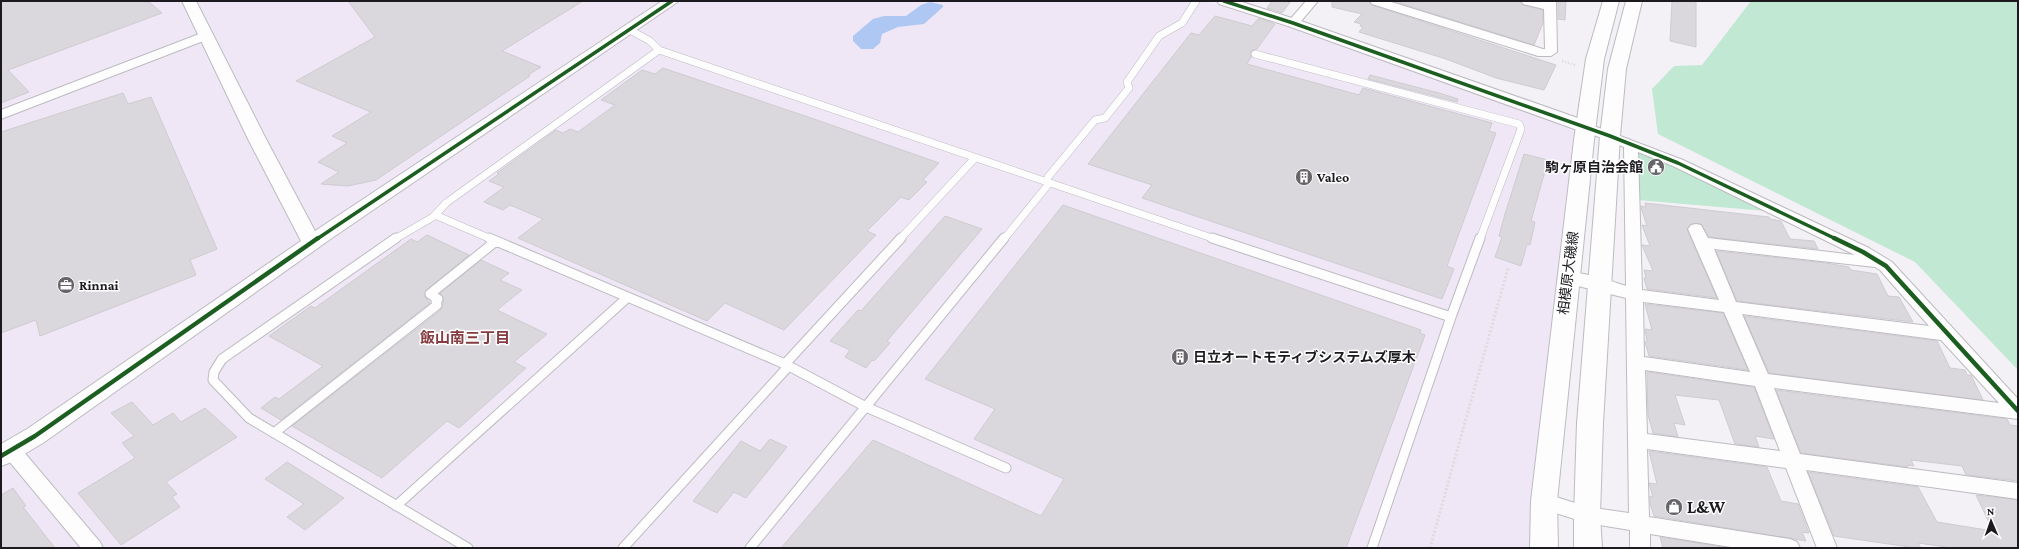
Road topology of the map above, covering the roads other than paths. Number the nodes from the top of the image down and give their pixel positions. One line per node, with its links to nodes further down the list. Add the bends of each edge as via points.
1 (189, 1): 13 (street)
2 (672, 1): 12 (street)
3 (1196, 1): 21 (lane, via 1182,24 1159,36 1127,82 1129,88 1105,118 1095,120 1048,177)
4 (1224, 1): 11 (street)
5 (1312, 1): 11 (street)
6 (1376, 1): 10 (street, via 1542,53 1551,52)
7 (1527, 1): 10 (street)
8 (1611, 1): 17 (main road, 相模原大磯線, via 1593,70)
9 (1634, 1): 18 (main road, via 1617,69)
10 (1550, 4)
11 (1293, 23): 17 (street)
12 (630, 30): 14 (lane, via 650,41); 24 (street)
13 (207, 35): 16 (street); 24 (street, via 257,139)
14 (659, 50): 20 (lane); 22 (lane, via 446,203)
15 (1255, 54): 31 (lane, via 1519,124 1521,129)
16 (1, 115)
17 (1586, 126): 18 (street); 26 (main road, 相模原大磯線)
18 (1610, 136): 19 (street); 27 (main road)
19 (1631, 144): 25 (street, via 1678,163 1863,252); 28 (street)
20 (975, 158): 21 (lane); 34 (lane)
21 (1049, 182): 31 (lane, via 1053,186); 36 (lane)
22 (435, 215): 23 (lane); 38 (lane, via 396,238 222,359 214,372 213,380 249,418)
23 (496, 241): 29 (lane); 38 (lane, via 430,294 438,299 437,305)
24 (311, 242): 40 (street, via 42,431)
25 (1886, 266): 30 (street, via 1699,236); 32 (street)
26 (1568, 278): 27 (street); 44 (main road, 相模原大磯線)
27 (1599, 284): 28 (street); 46 (main road)
28 (1636, 295): 30 (street); 33 (street)
29 (628, 297): 34 (lane); 45 (lane)
30 (1732, 307): 32 (street); 35 (street)
31 (1451, 317): 52 (lane)
32 (1946, 334): 37 (street)
33 (1636, 362): 35 (street); 39 (street)
34 (786, 364): 36 (lane); 50 (lane, via 786,369)
35 (1762, 380): 37 (street); 41 (street)
36 (866, 406): 42 (lane); 51 (lane)
37 (2018, 411)
38 (274, 433): 45 (lane)
39 (1638, 440): 41 (street); 47 (street)
40 (6, 453): 48 (street)
41 (1794, 461): 43 (street); 57 (street)
42 (1006, 468)
43 (2018, 491)
44 (1544, 501): 46 (street); 53 (main road, 相模原大磯線)
45 (396, 506): 49 (lane)
46 (1587, 515): 47 (street); 54 (main road)
47 (1640, 524): 55 (street); 56 (street)
48 (93, 548)
49 (468, 548)
50 (623, 548)
51 (750, 548)
52 (1372, 548)
53 (1544, 548)
54 (1588, 548)
55 (1640, 548)
56 (1790, 548)
57 (1827, 548)

